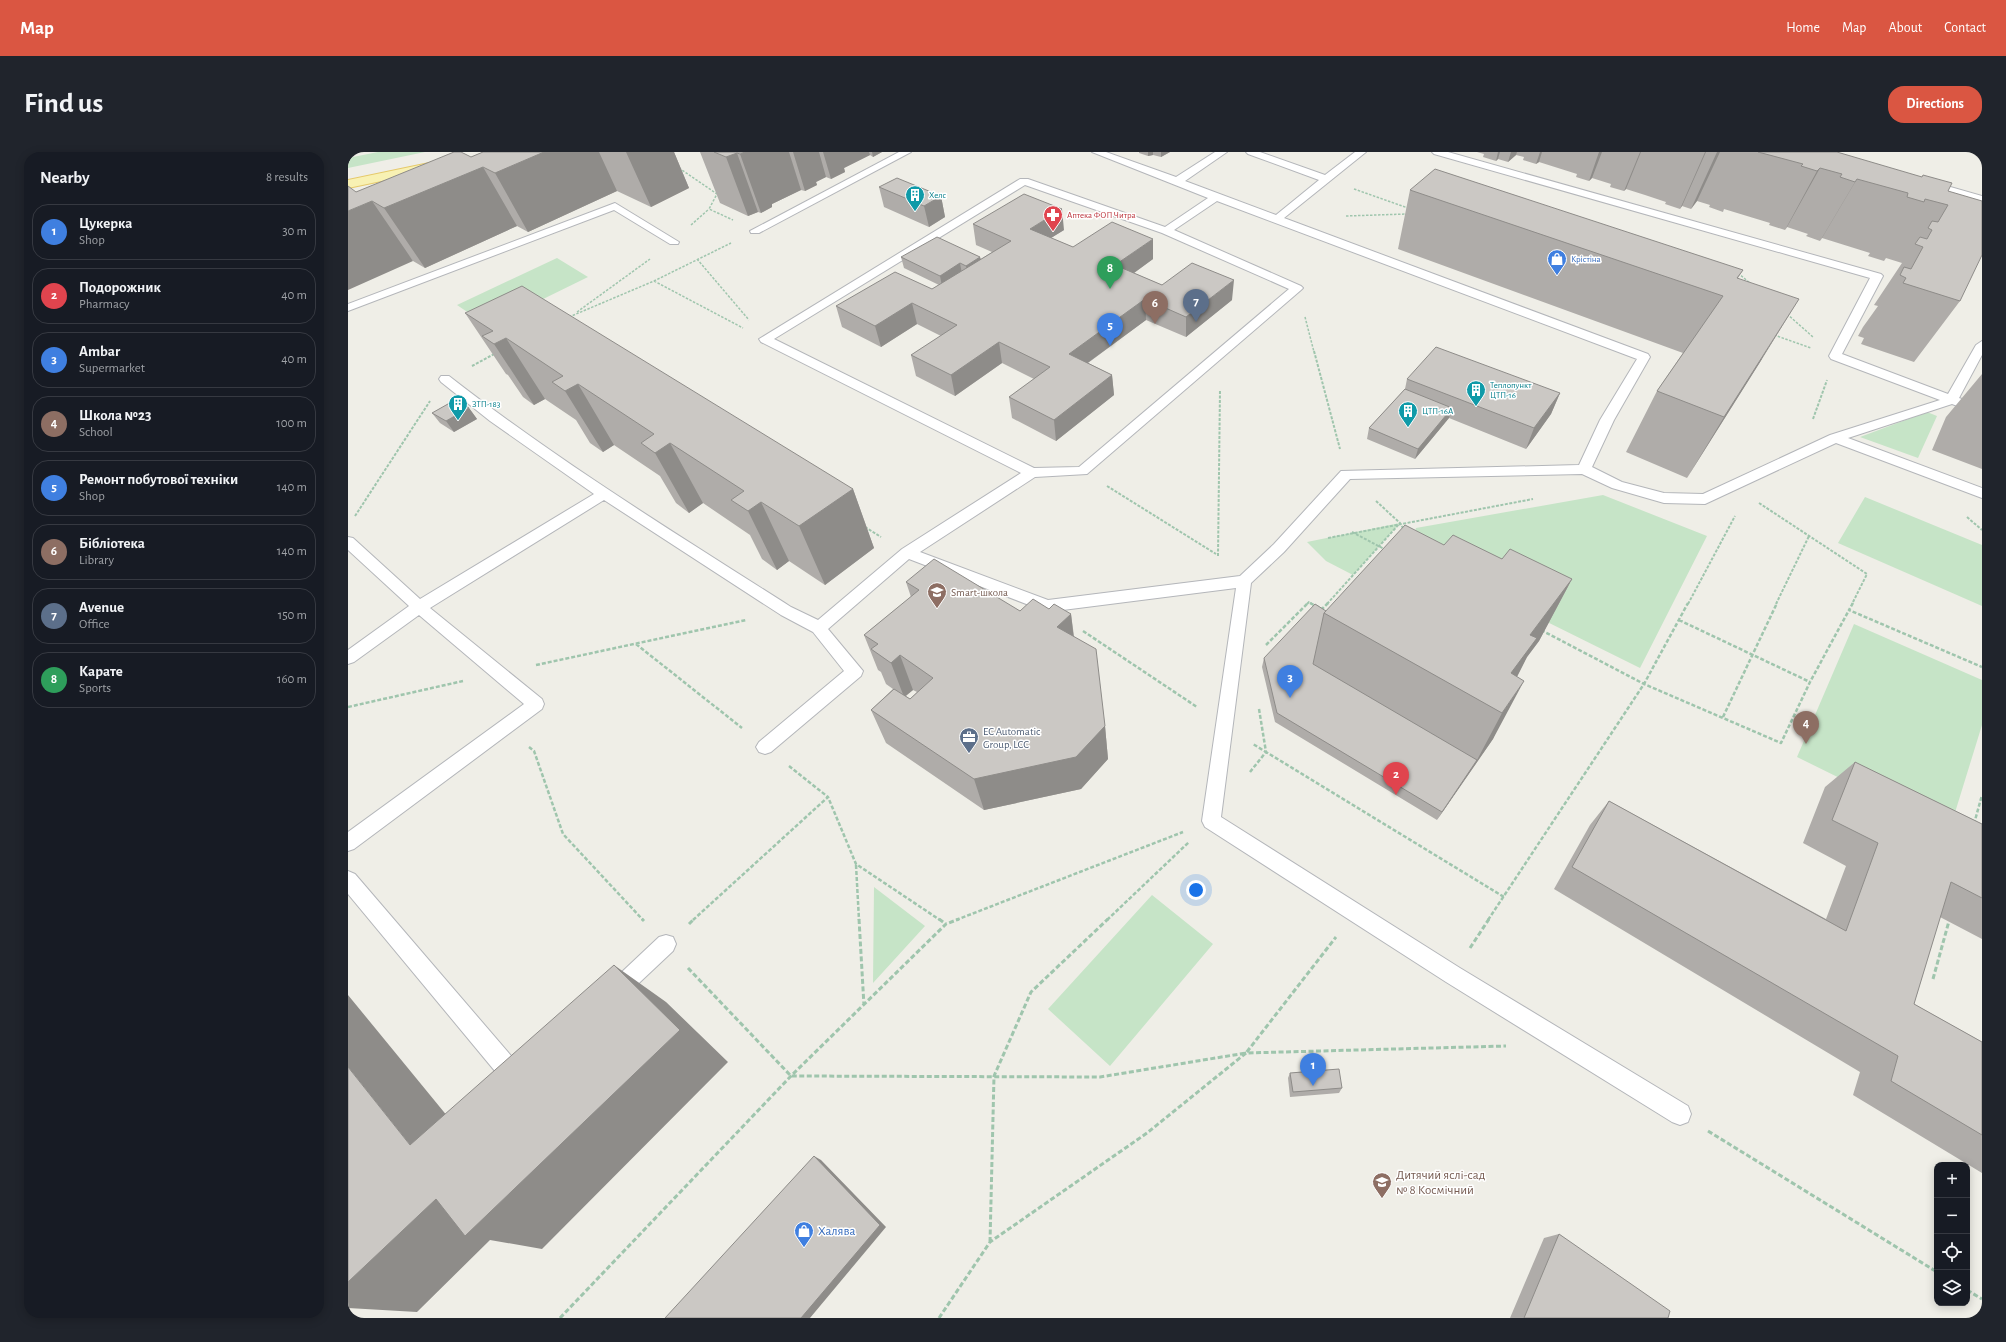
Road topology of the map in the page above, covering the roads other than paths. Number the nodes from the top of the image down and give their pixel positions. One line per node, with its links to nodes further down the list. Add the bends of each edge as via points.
1 (906, 152): 15 (lane)
2 (1097, 152): 10 (lane)
3 (1222, 152): 10 (lane)
4 (1251, 152): 8 (lane)
5 (1361, 152): 8 (lane)
6 (1437, 152): 21 (lane, via 1877,276 1836,356)
7 (446, 163): 11 (main road)
8 (1326, 179): 14 (lane)
9 (1906, 179): 13 (street)
10 (1177, 181): 12 (lane)
11 (348, 184)
12 (1216, 197): 14 (lane); 16 (lane)
13 (1982, 200)
14 (1277, 219): 24 (lane, via 1644,357 1607,420)
15 (755, 231)
16 (1166, 231): 25 (lane, via 1297,288 1082,471); 25 (lane, via 1024,181 765,339)
17 (674, 242): 18 (lane, via 615,206)
18 (348, 308)
19 (1982, 345): 21 (lane)
20 (445, 379): 27 (lane, via 495,418)
21 (1952, 400): 22 (lane); 23 (lane)
22 (1982, 410)
23 (1836, 438): 24 (lane, via 1704,499 1664,498 1617,485); 26 (lane)
24 (1584, 469): 30 (lane, via 1346,474 1279,548)
25 (1032, 473): 29 (lane)
26 (1982, 493)
27 (604, 494): 31 (lane); 32 (lane, via 786,611)
28 (348, 542): 31 (lane)
29 (907, 553): 30 (lane, via 1046,606); 32 (lane)
30 (1244, 581): 40 (lane, via 1211,821 1453,975)
31 (419, 607): 33 (lane); 35 (lane, via 536,704)
32 (820, 628): 34 (lane, via 847,665 856,671)
33 (348, 658)
34 (765, 747)
35 (348, 843)
36 (348, 880): 39 (lane, via 519,1082)
37 (666, 944): 38 (lane)
38 (604, 1002)
39 (530, 1071)
40 (1680, 1114)

